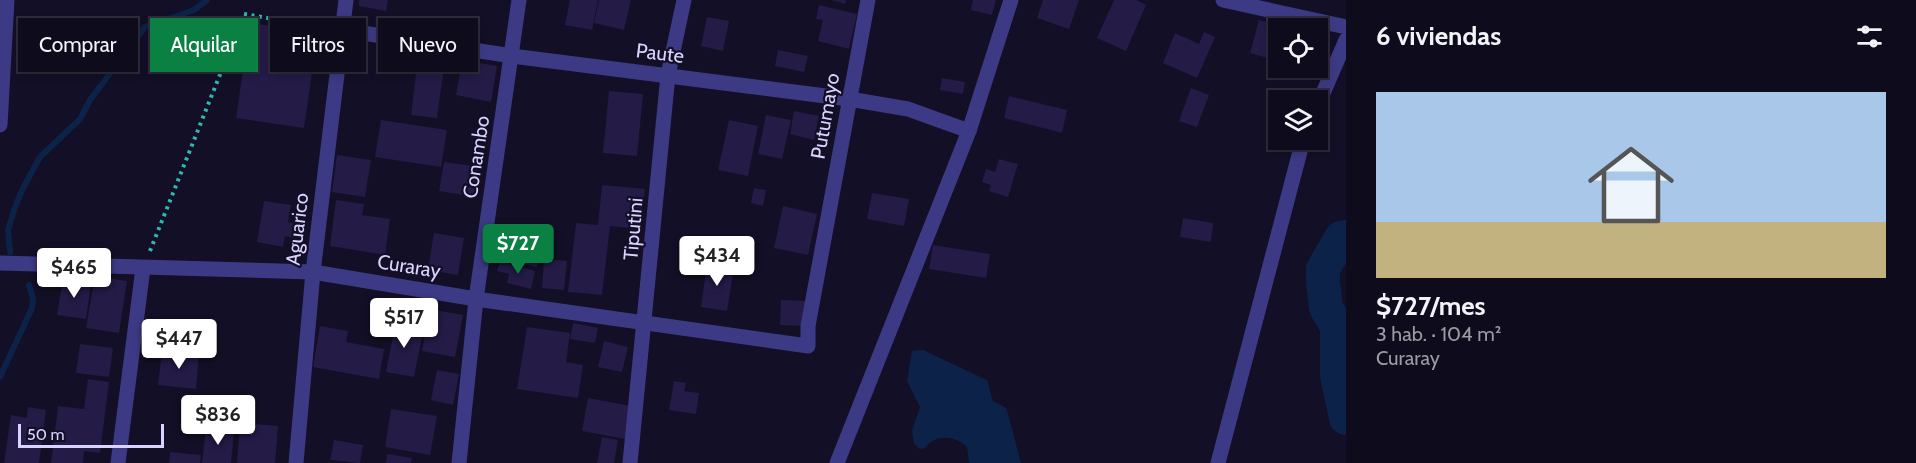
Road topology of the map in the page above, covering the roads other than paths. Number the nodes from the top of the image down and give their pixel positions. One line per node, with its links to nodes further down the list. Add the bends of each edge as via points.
1 (7, 0): 17 (street)
2 (346, 0): 8 (street, Aguarico)
3 (519, 0): 12 (street, Conambo)
4 (684, 0): 14 (street, Tiputini)
5 (868, 0): 16 (street, Putumayo)
6 (1011, 0): 18 (street)
7 (1223, 0): 9 (street)
8 (344, 18)
9 (1346, 27)
10 (366, 34): 12 (street, Paute)
11 (1346, 40): 15 (street)
12 (512, 56): 14 (street, Paute); 23 (street, Conambo)
13 (338, 72): 22 (street, Aguarico)
14 (668, 75): 16 (street, Paute); 24 (street, Tiputini)
15 (1324, 90)
16 (849, 99): 18 (street, Paute, via 908,109); 25 (street, Putumayo, via 808,326)
17 (0, 125)
18 (969, 131): 30 (street)
19 (1300, 150): 31 (street)
20 (0, 263): 21 (street, Curaray)
21 (143, 268): 22 (street, Curaray); 26 (street)
22 (313, 272): 23 (street, Curaray); 27 (street, Aguarico)
23 (476, 299): 24 (street, Curaray); 28 (street, Conambo)
24 (645, 321): 25 (street, Curaray); 29 (street, Tiputini)
25 (808, 346)
26 (118, 463)
27 (296, 463)
28 (459, 463)
29 (630, 463)
30 (837, 463)
31 (1218, 463)

